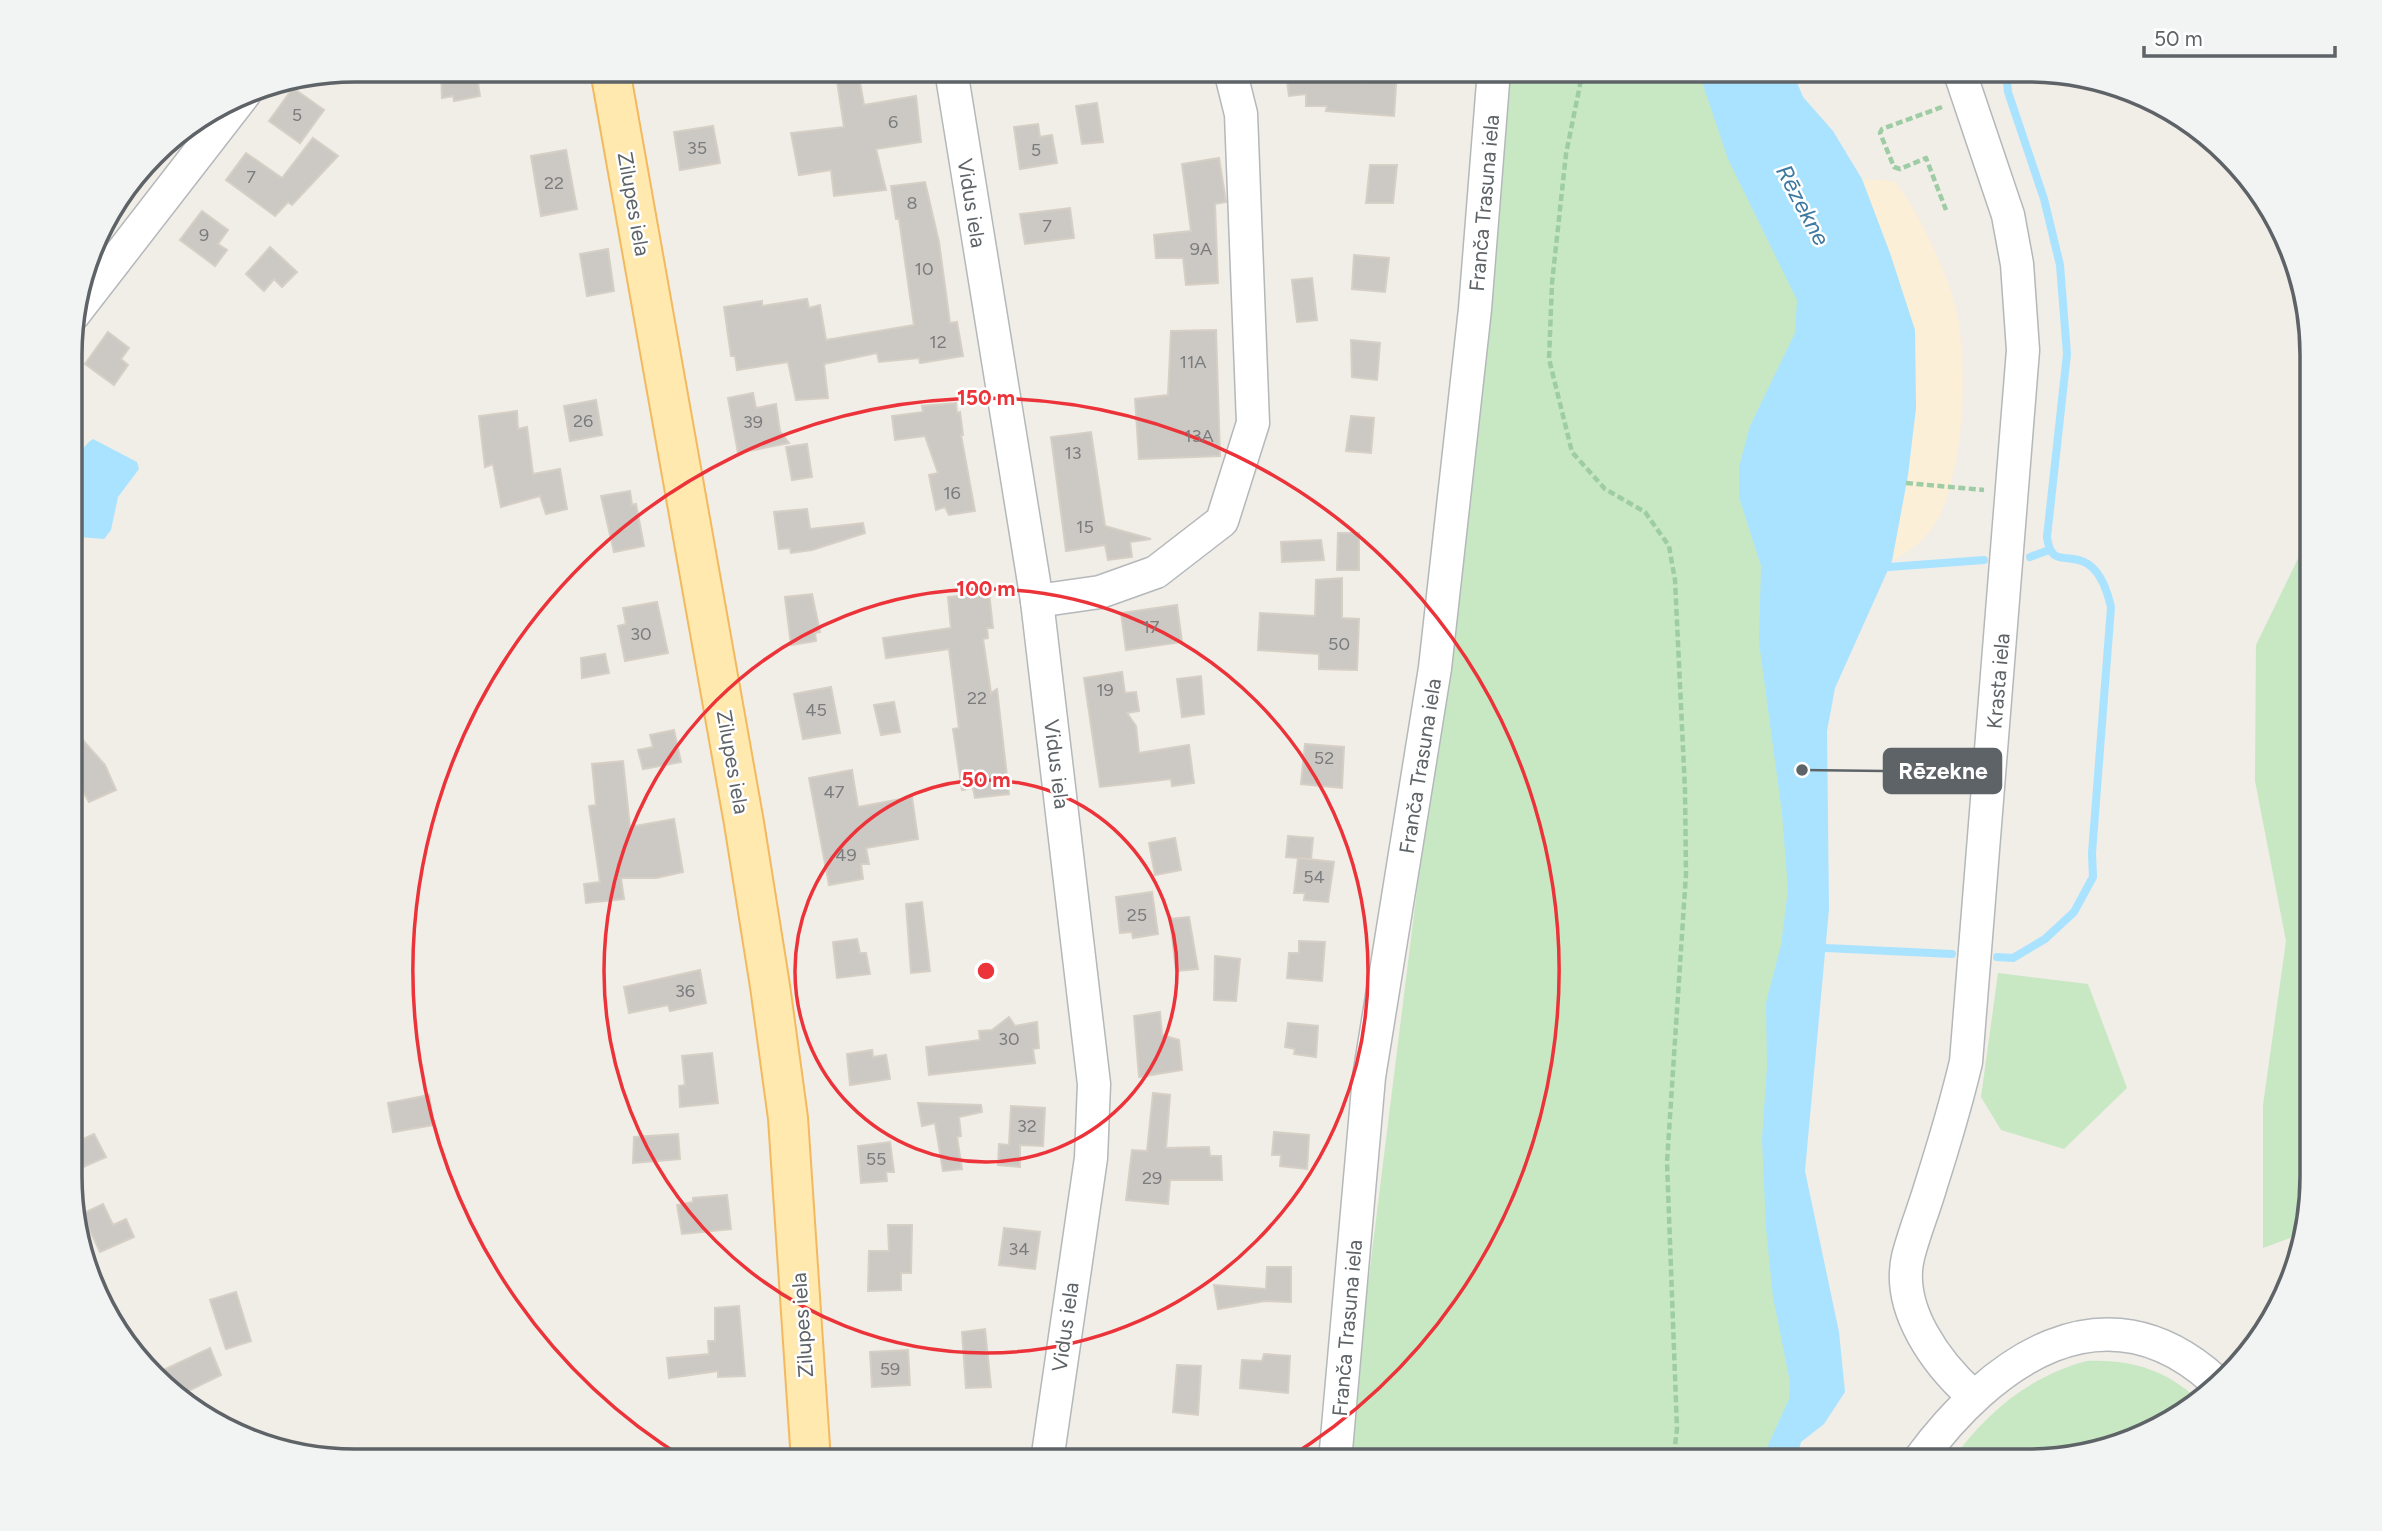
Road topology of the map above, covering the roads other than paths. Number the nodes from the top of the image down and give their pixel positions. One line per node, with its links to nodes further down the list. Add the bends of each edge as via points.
1 (612, 82): 11 (main road, Zilupes iela, via 771,994 788,1118)
2 (953, 82): 8 (street, Vidus iela)
3 (1233, 82): 8 (street, via 1241,114 1253,423 1222,521 1157,572 1100,592)
4 (1493, 82): 13 (street, Franča Trasuna iela, via 1475,309 1435,668 1369,1077)
5 (1963, 82): 10 (street, Krasta iela, via 2008,215 2017,264 2023,350 1966,1062 1907,1259 1908,1298 1923,1335 1939,1361)
6 (229, 113): 7 (street)
7 (90, 293)
8 (1037, 601): 12 (street, Vidus iela, via 1094,1084 1091,1158)
9 (2211, 1377): 10 (street, via 2196,1364 2144,1339 2102,1334 2058,1342 2015,1362)
10 (1973, 1396): 14 (street)
11 (810, 1449)
12 (1049, 1449)
13 (1336, 1449)
14 (1928, 1449)

